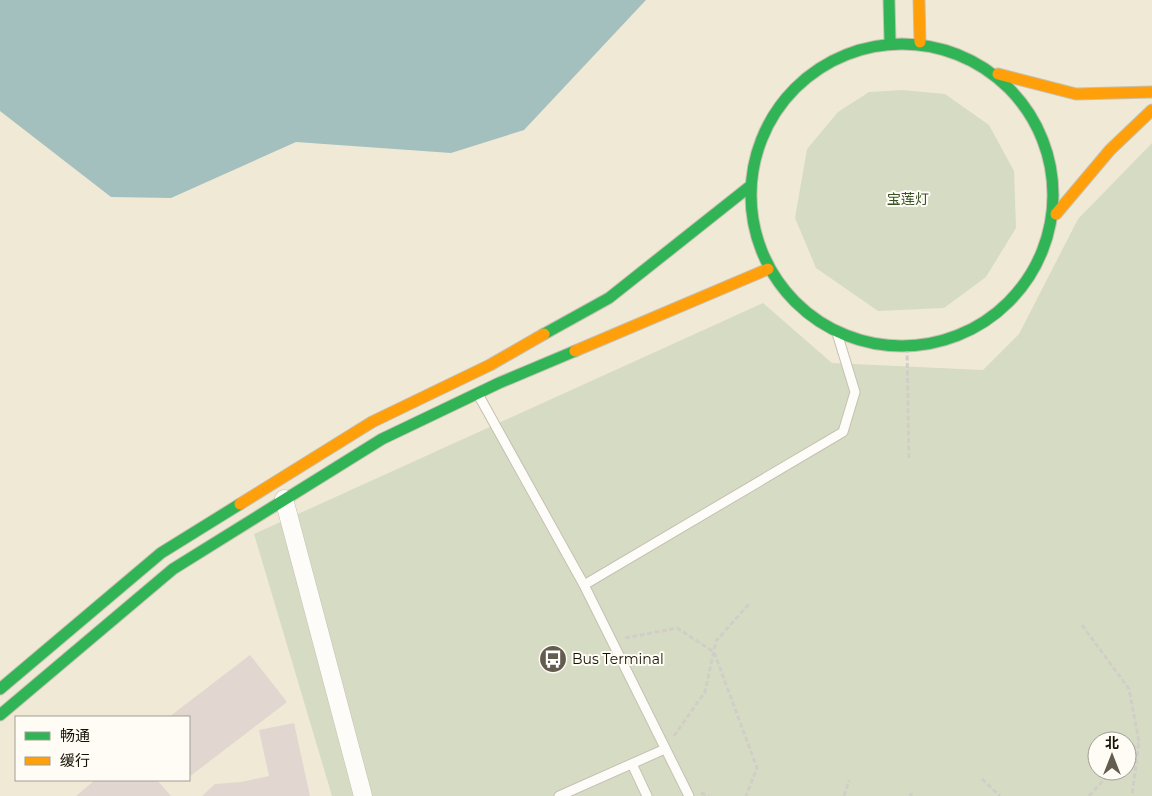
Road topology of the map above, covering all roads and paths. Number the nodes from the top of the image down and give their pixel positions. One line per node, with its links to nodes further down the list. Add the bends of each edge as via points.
1 (889, 0): 3 (main road)
2 (919, 0): 4 (main road)
3 (890, 42): 4 (main road); 8 (main road, via 820,65 770,118)
4 (920, 42): 5 (main road)
5 (998, 74): 6 (main road, via 1076,94); 9 (main road, via 1046,137)
6 (1152, 92)
7 (1152, 110): 9 (main road, via 1110,150)
8 (749, 187): 10 (main road, via 753,229); 13 (main road, via 609,298)
9 (1056, 214): 12 (main road, via 1030,282 977,330)
10 (768, 269): 11 (main road, via 797,306); 14 (main road)
11 (836, 334): 12 (main road); 17 (lane, via 855,392 843,432)
12 (907, 348): 15 (path)
13 (468, 376): 14 (lane); 22 (main road, via 372,422 161,552)
14 (477, 393): 16 (main road, via 382,439); 17 (lane)
15 (909, 460)
16 (284, 499): 23 (main road, via 173,569); 30 (street)
17 (584, 585): 20 (lane)
18 (749, 604): 21 (path, via 716,641)
19 (1082, 626): 24 (path, via 1129,689)
20 (612, 641): 21 (path, via 677,628); 25 (lane)
21 (714, 652): 25 (path, via 705,692); 34 (path, via 757,768)
22 (0, 689)
23 (0, 715)
24 (1139, 742): 38 (path)
25 (666, 749): 26 (lane); 33 (lane)
26 (632, 764): 31 (lane); 32 (lane)
27 (982, 778): 36 (path)
28 (849, 780): 35 (path)
29 (1103, 781): 37 (path)
30 (363, 796)
31 (559, 796)
32 (647, 796)
33 (689, 796)
34 (746, 796)
35 (844, 796)
36 (1000, 796)
37 (1089, 796)
38 (1132, 796)

